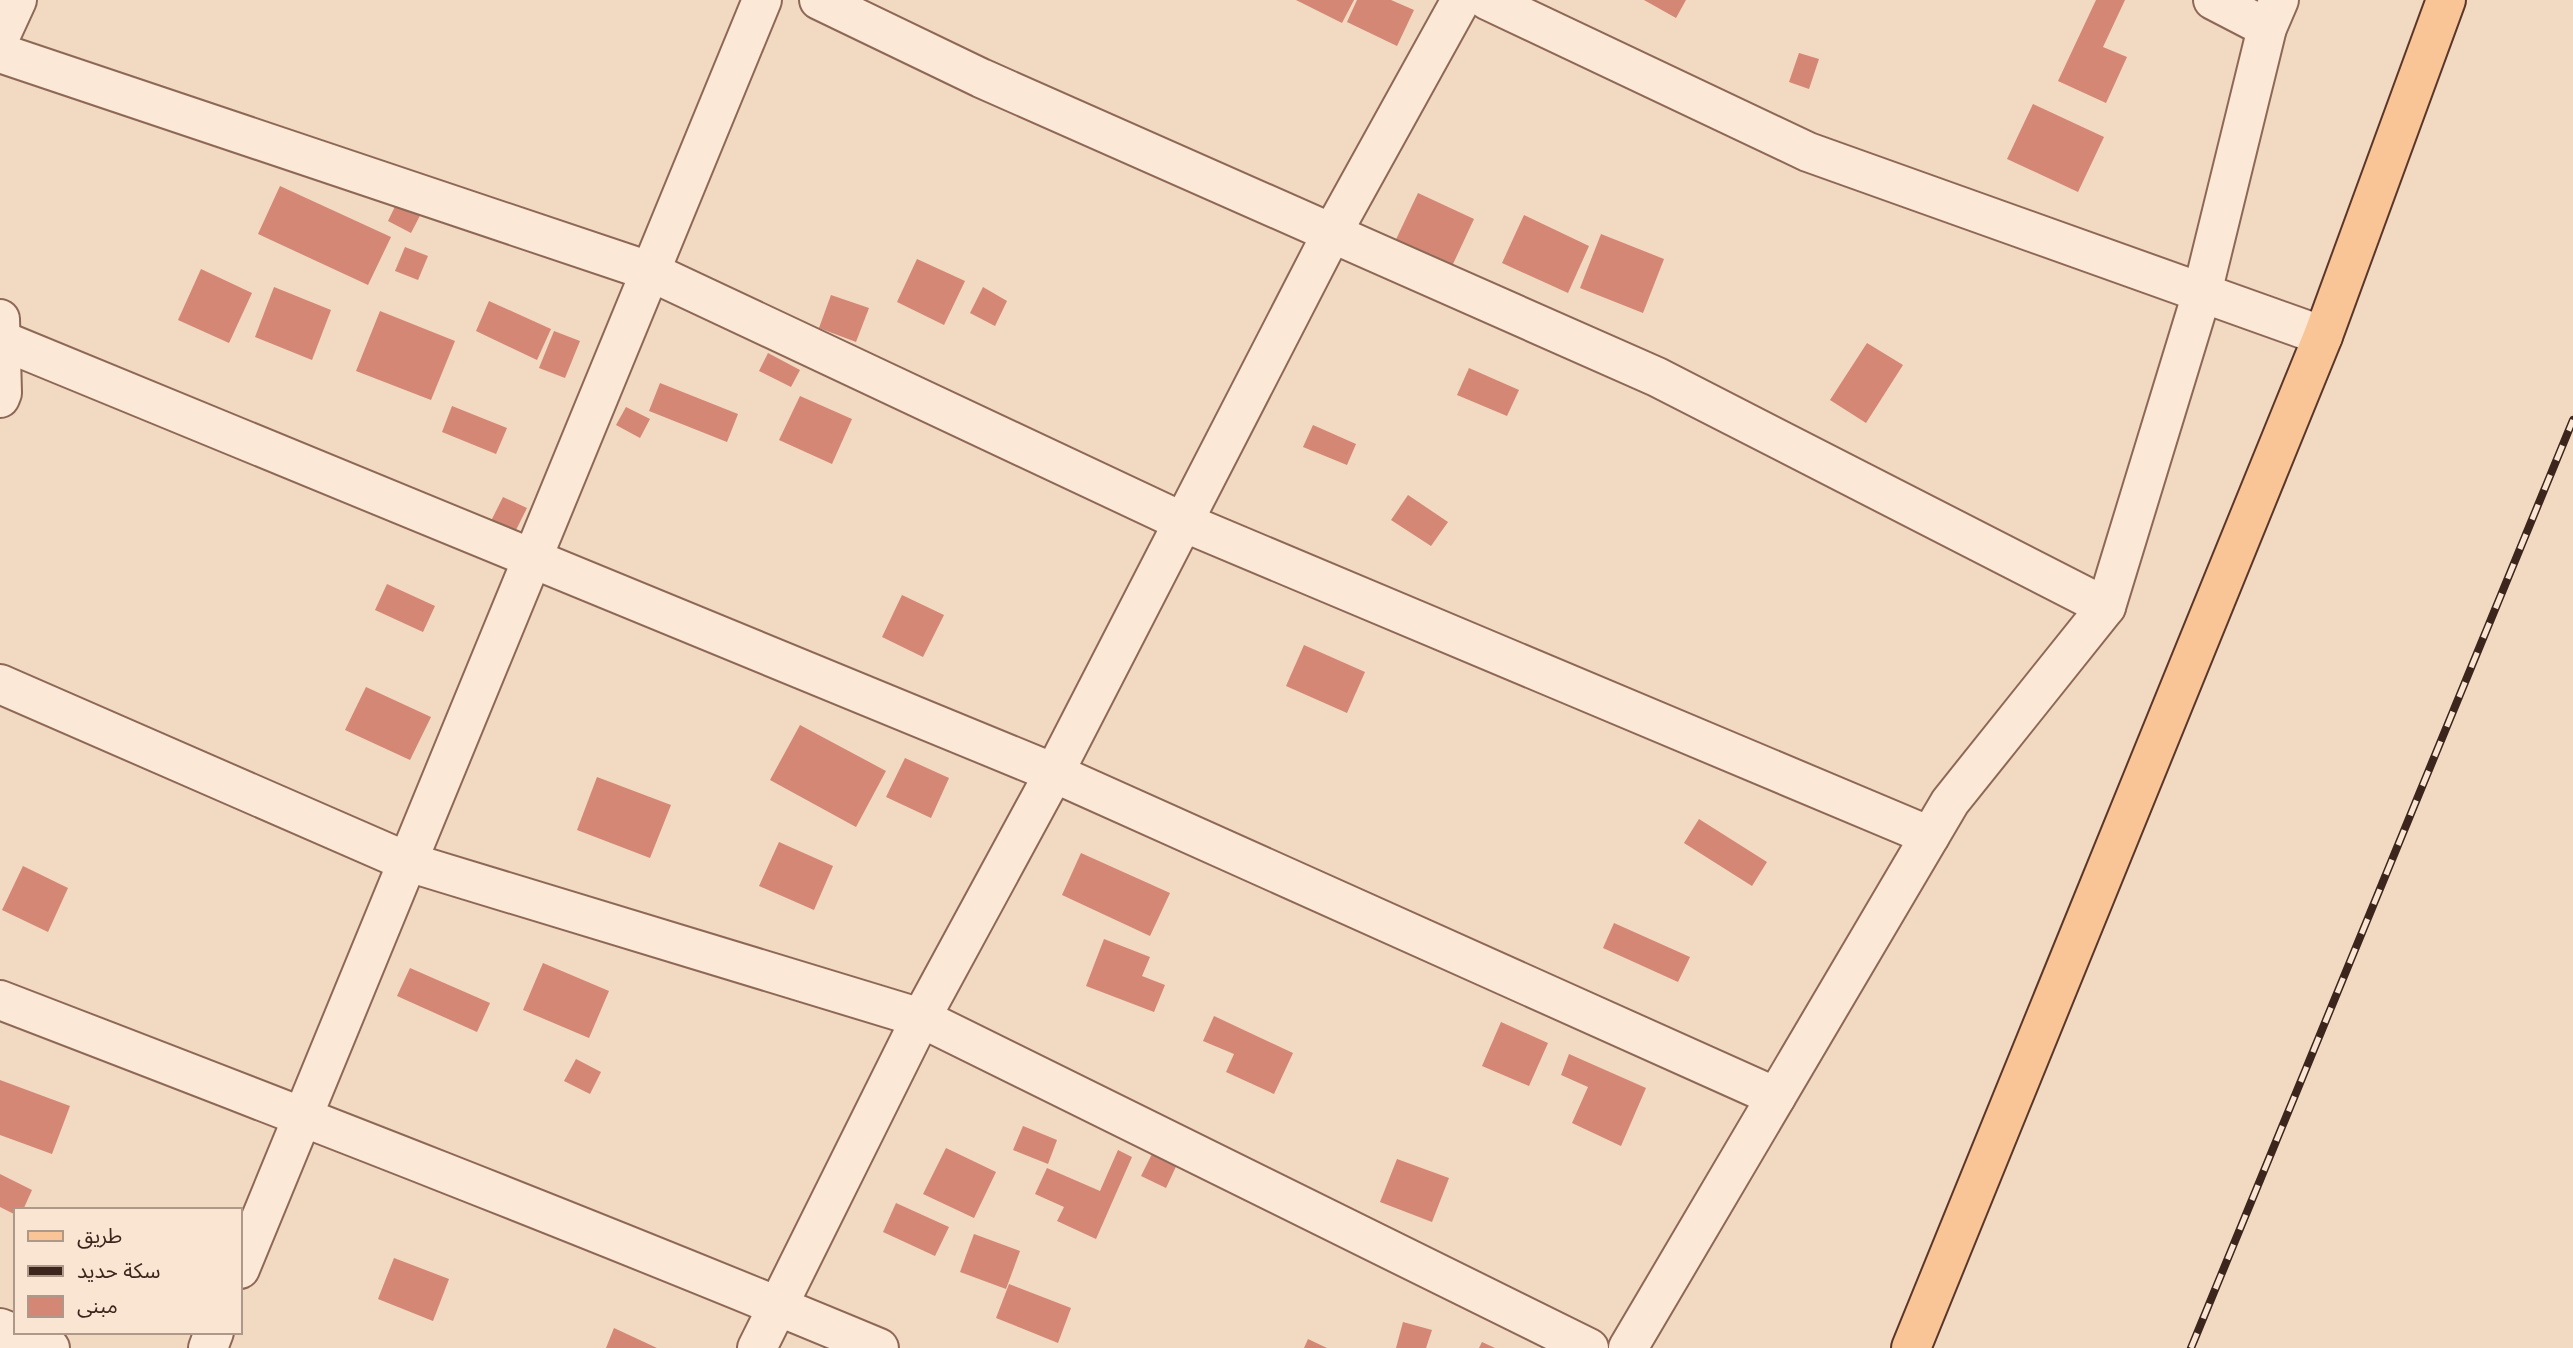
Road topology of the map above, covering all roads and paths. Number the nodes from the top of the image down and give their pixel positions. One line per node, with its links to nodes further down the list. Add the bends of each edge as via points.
1 (17, 0): 9 (street)
2 (762, 0): 12 (street)
3 (819, 0): 11 (street, via 981,78)
4 (1461, 0): 11 (street)
5 (1487, 0): 13 (street, via 1808,152)
6 (2213, 0): 8 (street)
7 (2446, 0): 15 (main road)
8 (2273, 14): 13 (street)
9 (0, 37)
10 (0, 53): 12 (street)
11 (1332, 233): 18 (street); 20 (street, via 1657,377)
12 (649, 271): 18 (street); 19 (street)
13 (2202, 293): 15 (street); 20 (street)
14 (0, 319): 16 (street)
15 (2323, 336): 37 (main road)
16 (1, 340): 17 (street); 19 (street)
17 (0, 398)
18 (1183, 522): 22 (street); 23 (street)
19 (532, 557): 22 (street); 24 (street)
20 (2106, 607): 23 (street, via 1950,802)
21 (0, 684): 24 (street)
22 (1054, 773): 26 (street); 27 (street)
23 (1930, 836): 27 (street)
24 (408, 862): 26 (street); 28 (street)
25 (0, 1000): 28 (street)
26 (921, 1018): 30 (street); 35 (street)
27 (1776, 1097): 36 (street)
28 (303, 1116): 29 (street); 30 (street)
29 (242, 1264)
30 (778, 1306): 33 (street); 34 (street)
31 (15, 1334): 32 (street)
32 (50, 1348)
33 (757, 1348)
34 (879, 1348)
35 (1588, 1348)
36 (1629, 1348)
37 (1911, 1348)

